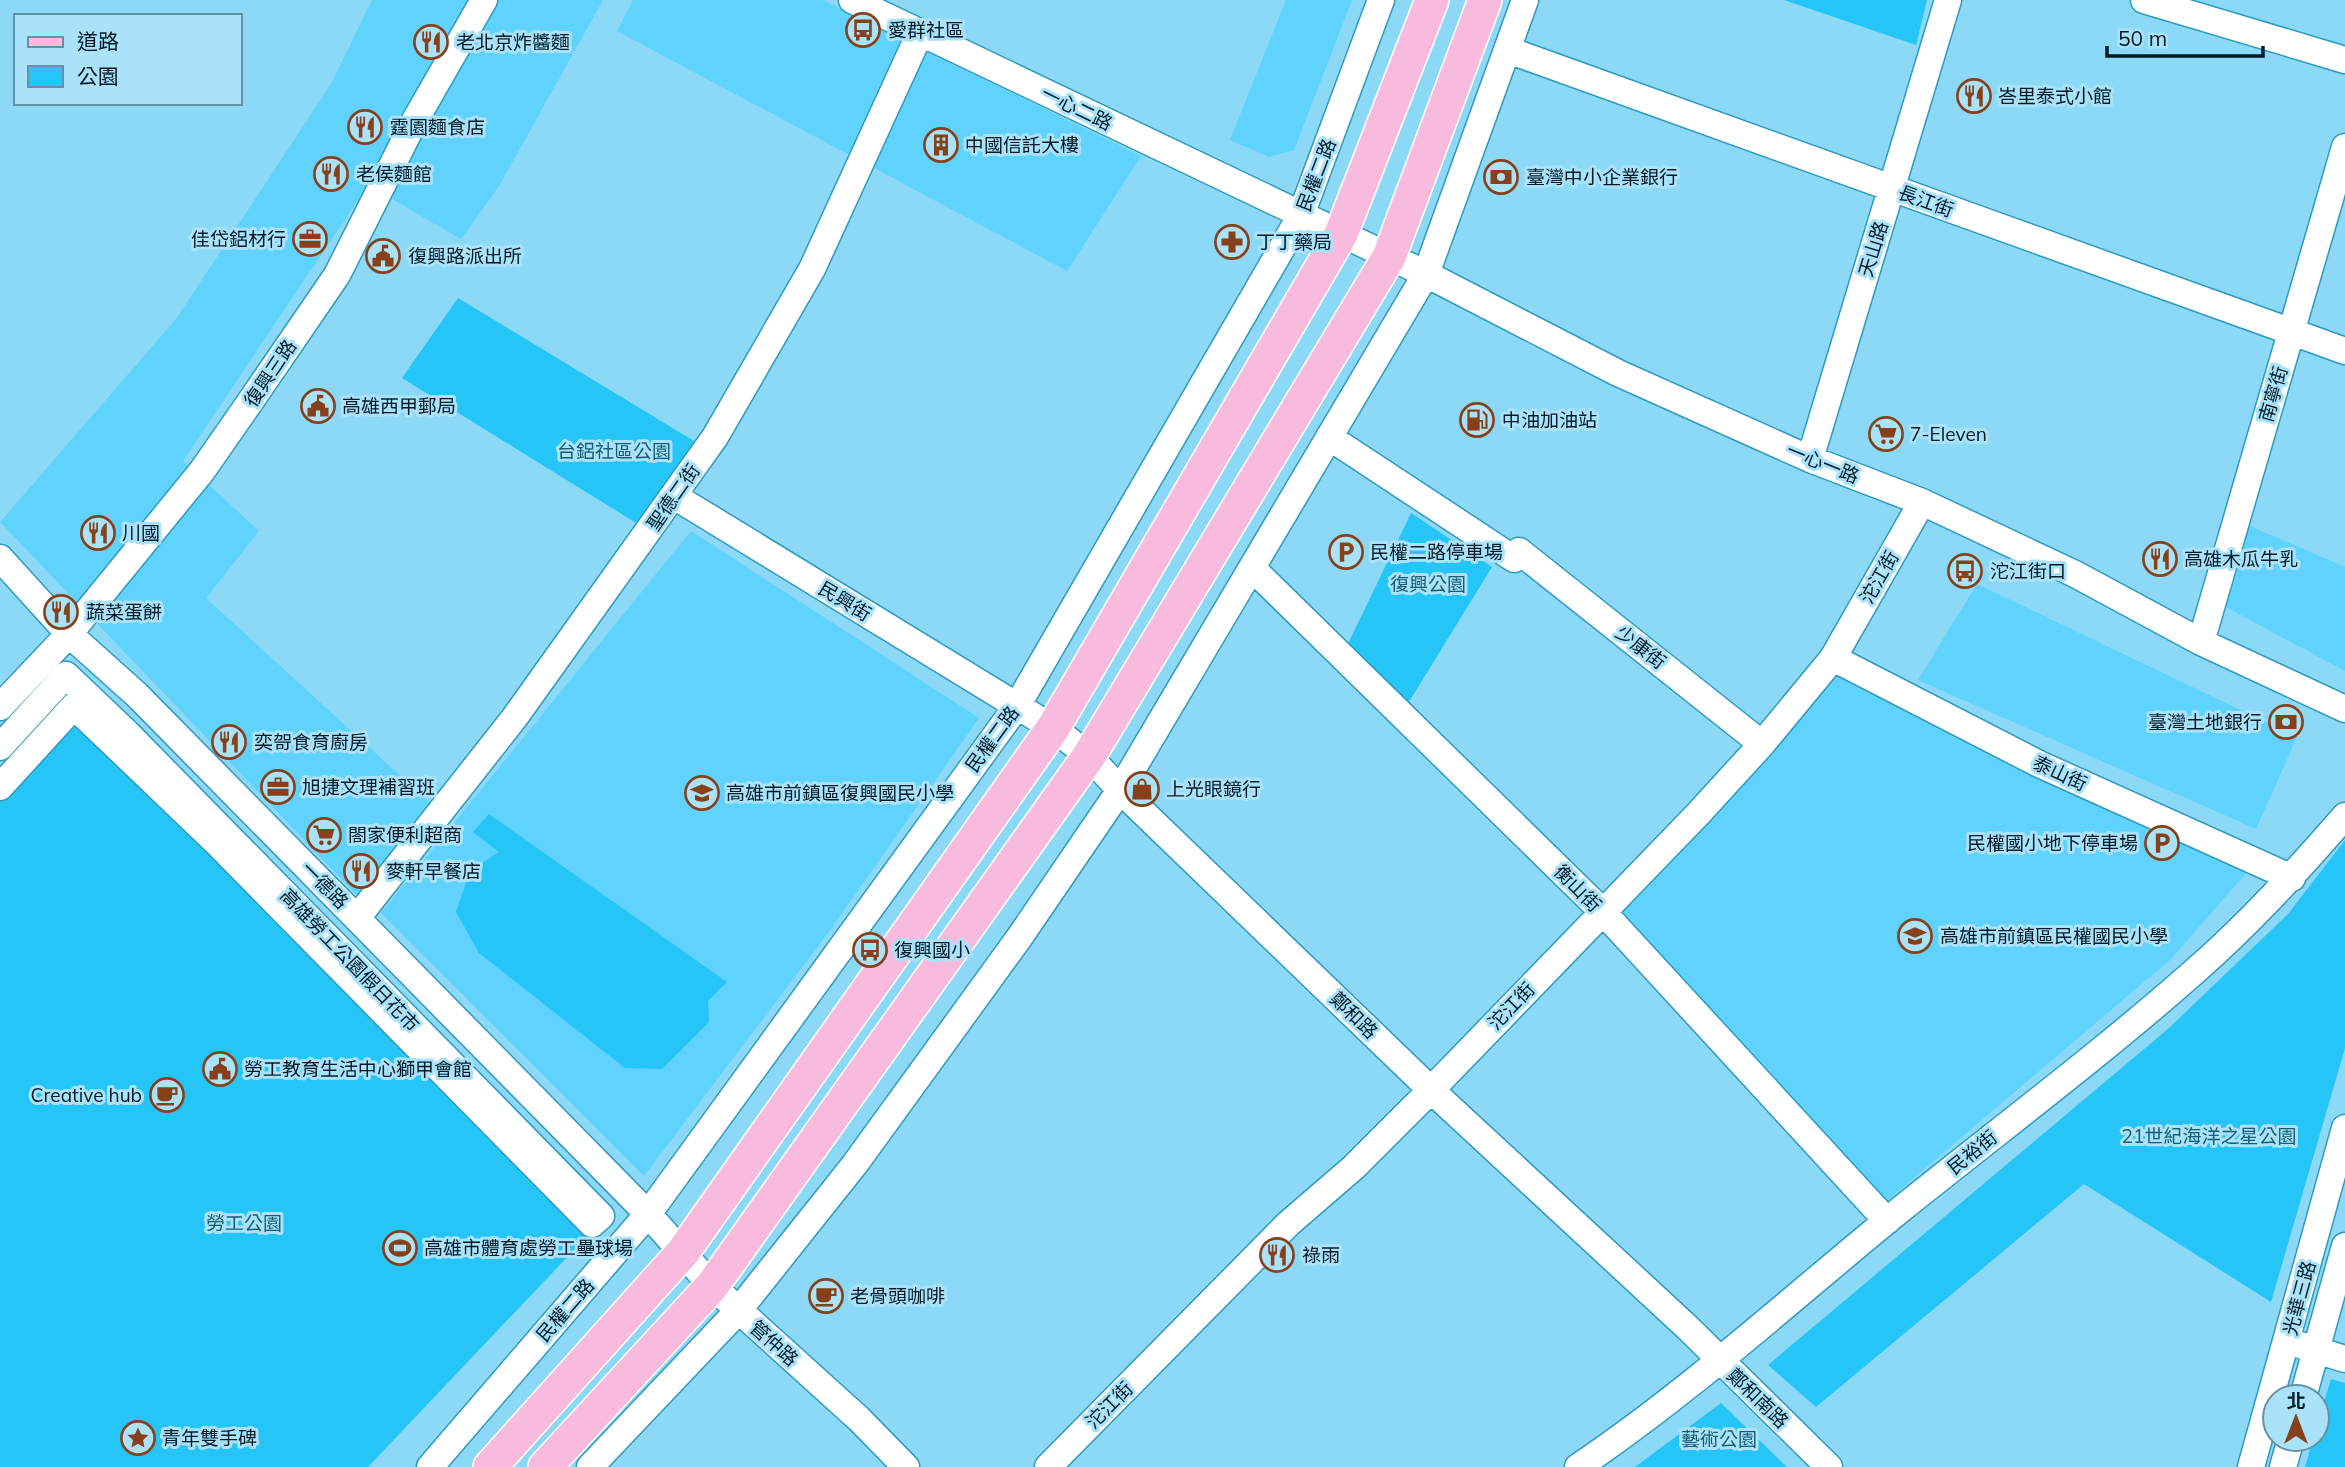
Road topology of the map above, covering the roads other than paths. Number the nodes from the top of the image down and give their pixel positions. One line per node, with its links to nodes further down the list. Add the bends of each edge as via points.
1 (484, 0): 26 (street, 復興三路, via 414,121 337,275 202,471)
2 (852, 0): 9 (street, 一心二路)
3 (1381, 0): 14 (street, 民權二路)
4 (1432, 0): 15 (main road)
5 (1485, 0): 16 (main road)
6 (1525, 0): 10 (street)
7 (1948, 0): 13 (street, 天山路)
8 (2144, 0): 11 (street)
9 (920, 33): 14 (street, 一心二路); 22 (street, 聖德二街, via 812,269 715,437)
10 (1508, 50): 13 (street, 長江街); 17 (street)
11 (2345, 60)
12 (2344, 157): 18 (street, 南寧街)
13 (1891, 188): 18 (street, 長江街); 21 (street, 天山路)
14 (1301, 215): 15 (street, 一心一路); 29 (street, 民權二路)
15 (1341, 234): 16 (street, 一心一路); 32 (main road)
16 (1389, 257): 17 (street, 一心一路); 35 (main road)
17 (1426, 274): 20 (street); 21 (street, 一心一路, via 1618,373)
18 (2291, 333): 19 (street, 長江街); 27 (street, 南寧街)
19 (2345, 351)
20 (1329, 437): 25 (street); 33 (street, 少康街, via 1516,555)
21 (1810, 459): 23 (street, 一心一路)
22 (674, 496): 29 (street, 民興街); 41 (street, 聖德二街, via 515,717)
23 (1922, 502): 27 (street, 一心一路, via 2075,574); 28 (street, 沱江街)
24 (0, 558): 26 (street, 一德路)
25 (1254, 569): 37 (street); 40 (street, 衡山街)
26 (69, 634): 30 (street, 復興三路); 41 (street, 一德路, via 137,695)
27 (2201, 642): 31 (street, 一心一路)
28 (1833, 658): 33 (street, 沱江街); 39 (street, 泰山街, via 2039,764)
29 (1017, 706): 32 (street, 鄭和路); 44 (street, 民權二路)
30 (0, 707)
31 (2345, 709)
32 (1054, 728): 35 (street, 鄭和路); 47 (main road)
33 (1762, 744): 40 (street, 沱江街)
34 (0, 747): 36 (street, 高雄勞工公園假日花市, via 66,675 601,1216 592,1224 215,841 74,706)
35 (1089, 756): 37 (street, 鄭和路); 48 (main road)
36 (0, 786)
37 (1120, 790): 42 (street, 鄭和路); 49 (street, via 855,1164)
38 (2345, 816): 39 (street, 民裕街)
39 (2292, 878): 45 (street, 民裕街, via 2196,971)
40 (1603, 912): 42 (street, 沱江街); 45 (street, 衡山街)
41 (357, 918): 44 (street, 一德路)
42 (1431, 1090): 50 (street, 鄭和路); 61 (street, 沱江街, via 1354,1167 1288,1224)
43 (2345, 1128): 51 (street, 光華三路)
44 (648, 1214): 47 (street, 管仲路); 56 (street, 民權二路)
45 (1887, 1221): 54 (street, 民裕街)
46 (2345, 1247): 52 (street, 光華三路)
47 (683, 1252): 48 (street, 管仲路); 57 (main road)
48 (712, 1286): 49 (street, 管仲路); 58 (main road)
49 (738, 1311): 59 (street); 60 (street, 管仲路)
50 (1688, 1328): 54 (street, 鄭和南路)
51 (2287, 1341): 52 (street); 64 (street, 光華三路)
52 (2316, 1350): 53 (street); 55 (street, 光華三路)
53 (2345, 1359)
54 (1721, 1361): 62 (street, 民裕街); 63 (street, 鄭和南路)
55 (2306, 1383)
56 (430, 1467)
57 (490, 1467)
58 (545, 1467)
59 (590, 1467)
60 (906, 1467)
61 (1048, 1467)
62 (1578, 1467)
63 (1829, 1467)
64 (2250, 1467)

